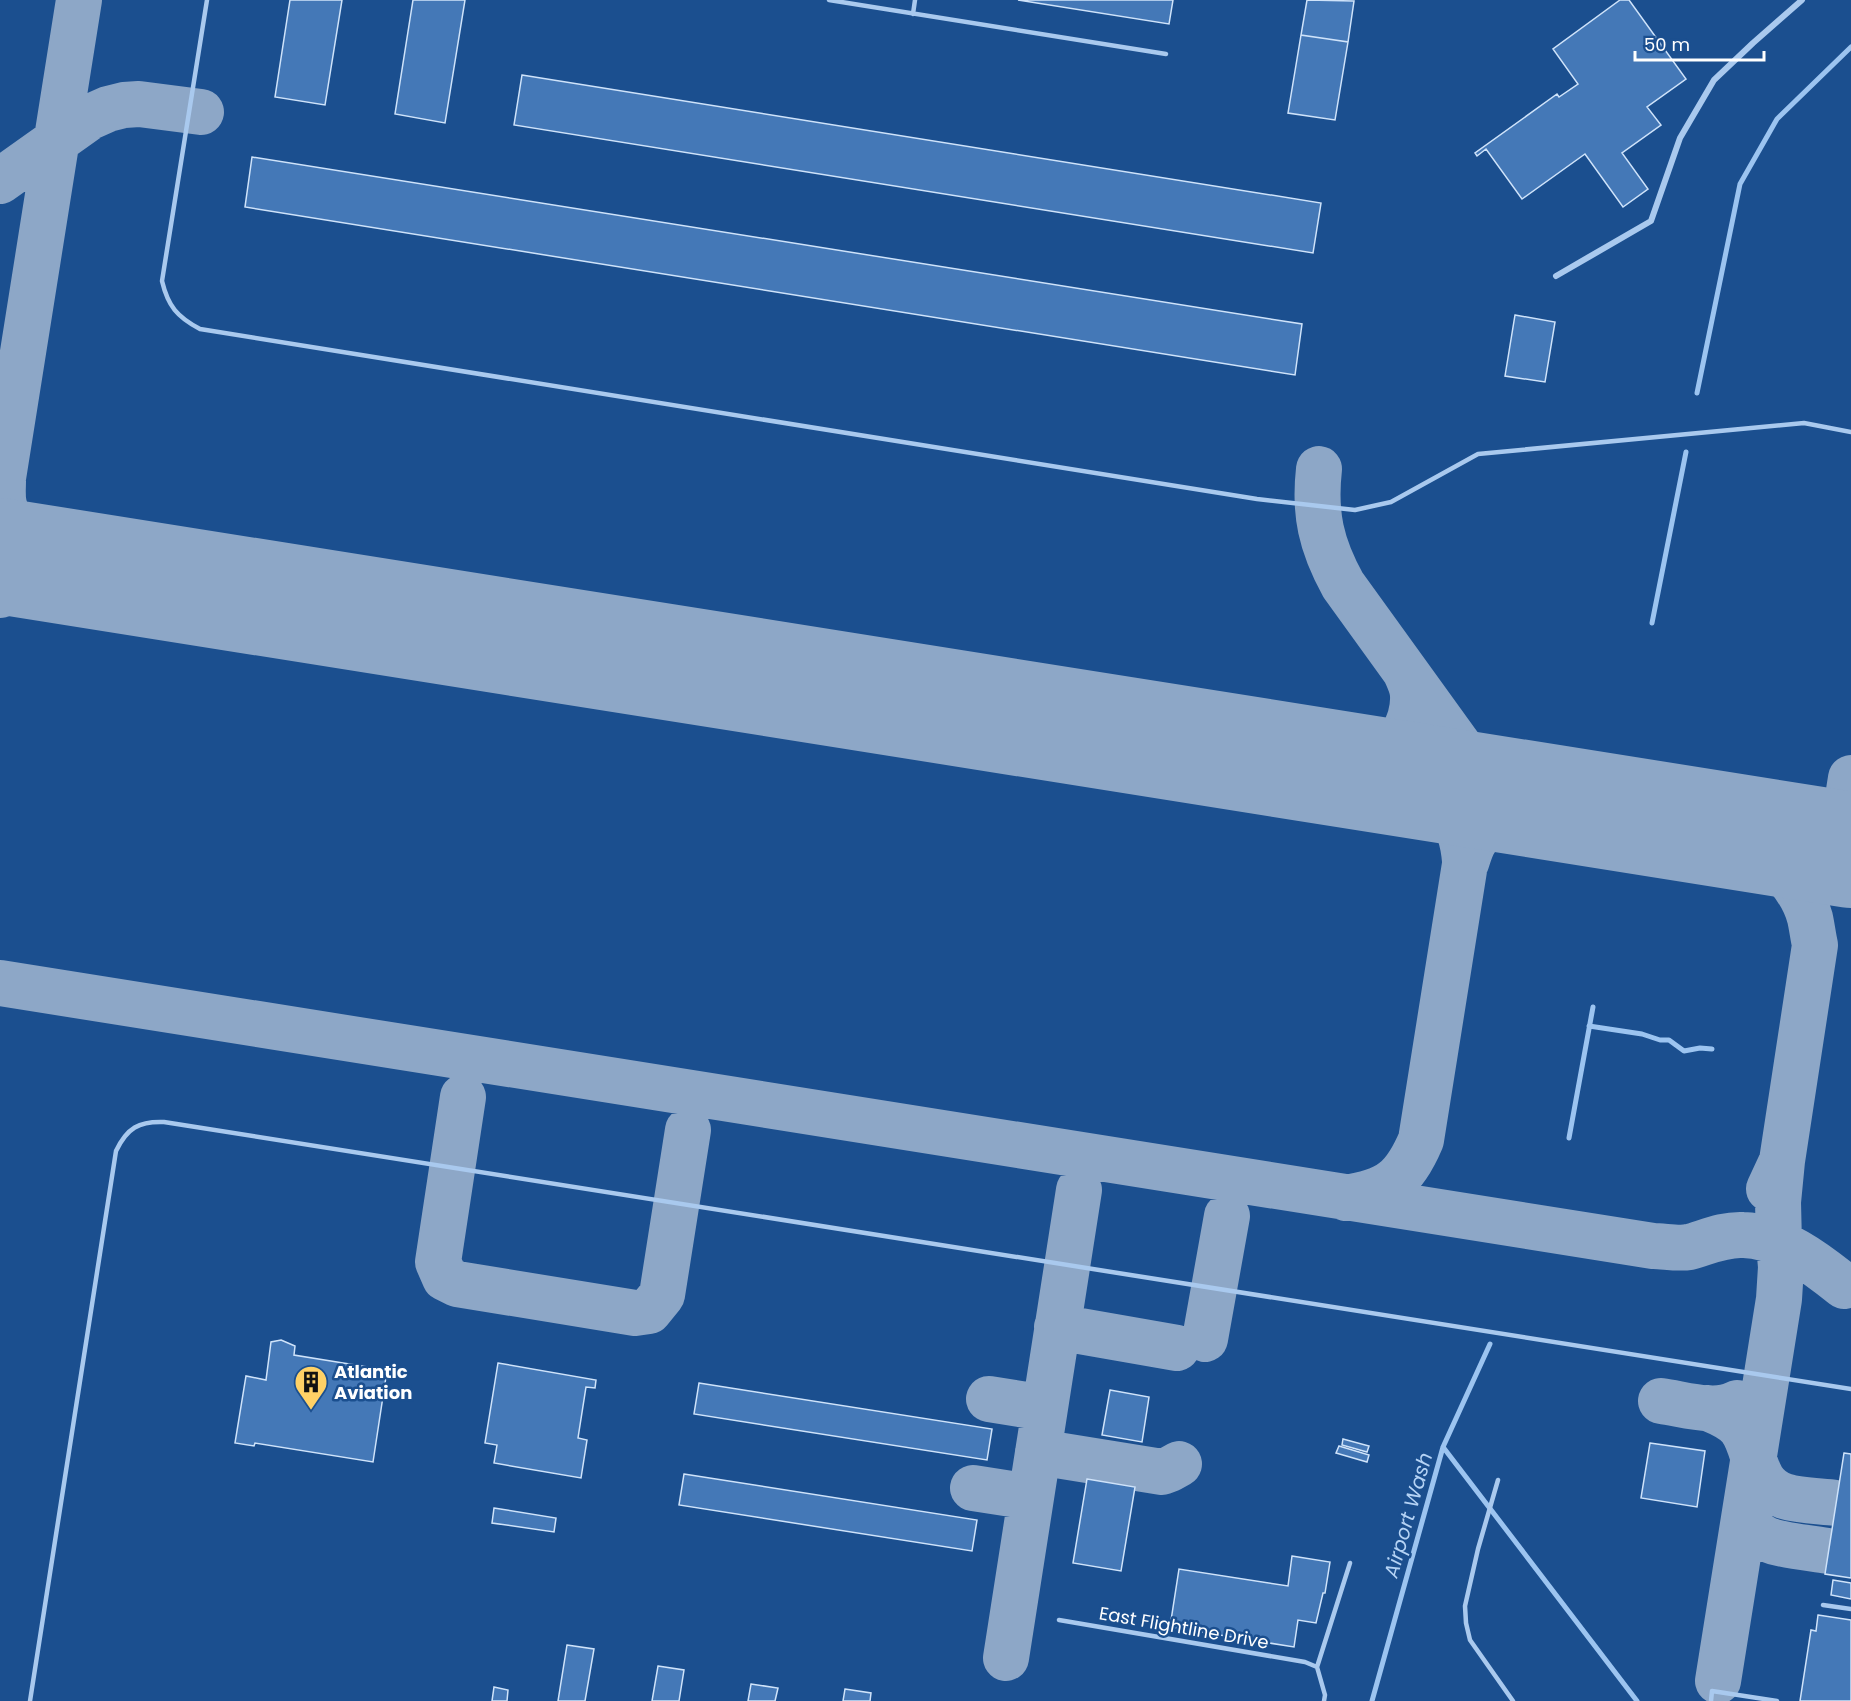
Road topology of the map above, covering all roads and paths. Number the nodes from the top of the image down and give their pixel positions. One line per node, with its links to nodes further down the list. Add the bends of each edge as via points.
1 (207, 0): 8 (lane, via 162,281 174,310 200,329 1257,499 1356,510 1391,502 1478,454 1804,423)
2 (829, 0): 5 (lane)
3 (915, 0): 5 (lane)
4 (1802, 0): 7 (street, via 1714,80 1680,138 1651,221)
5 (913, 14): 6 (lane)
6 (1166, 54)
7 (1556, 276)
8 (1851, 432)
9 (1851, 1389): 16 (lane, via 149,1121 130,1131 116,1151)
10 (1498, 1480): 18 (lane, via 1465,1606 1466,1623 1470,1640)
11 (1350, 1563): 15 (lane)
12 (1823, 1605): 13 (lane)
13 (1851, 1609)
14 (1059, 1620): 15 (lane, East Flightline Drive)
15 (1317, 1667): 17 (lane)
16 (30, 1701)
17 (1324, 1701)
18 (1514, 1701)
19 (1711, 1701): 20 (lane, via 1712,1691)
20 (1777, 1701)

